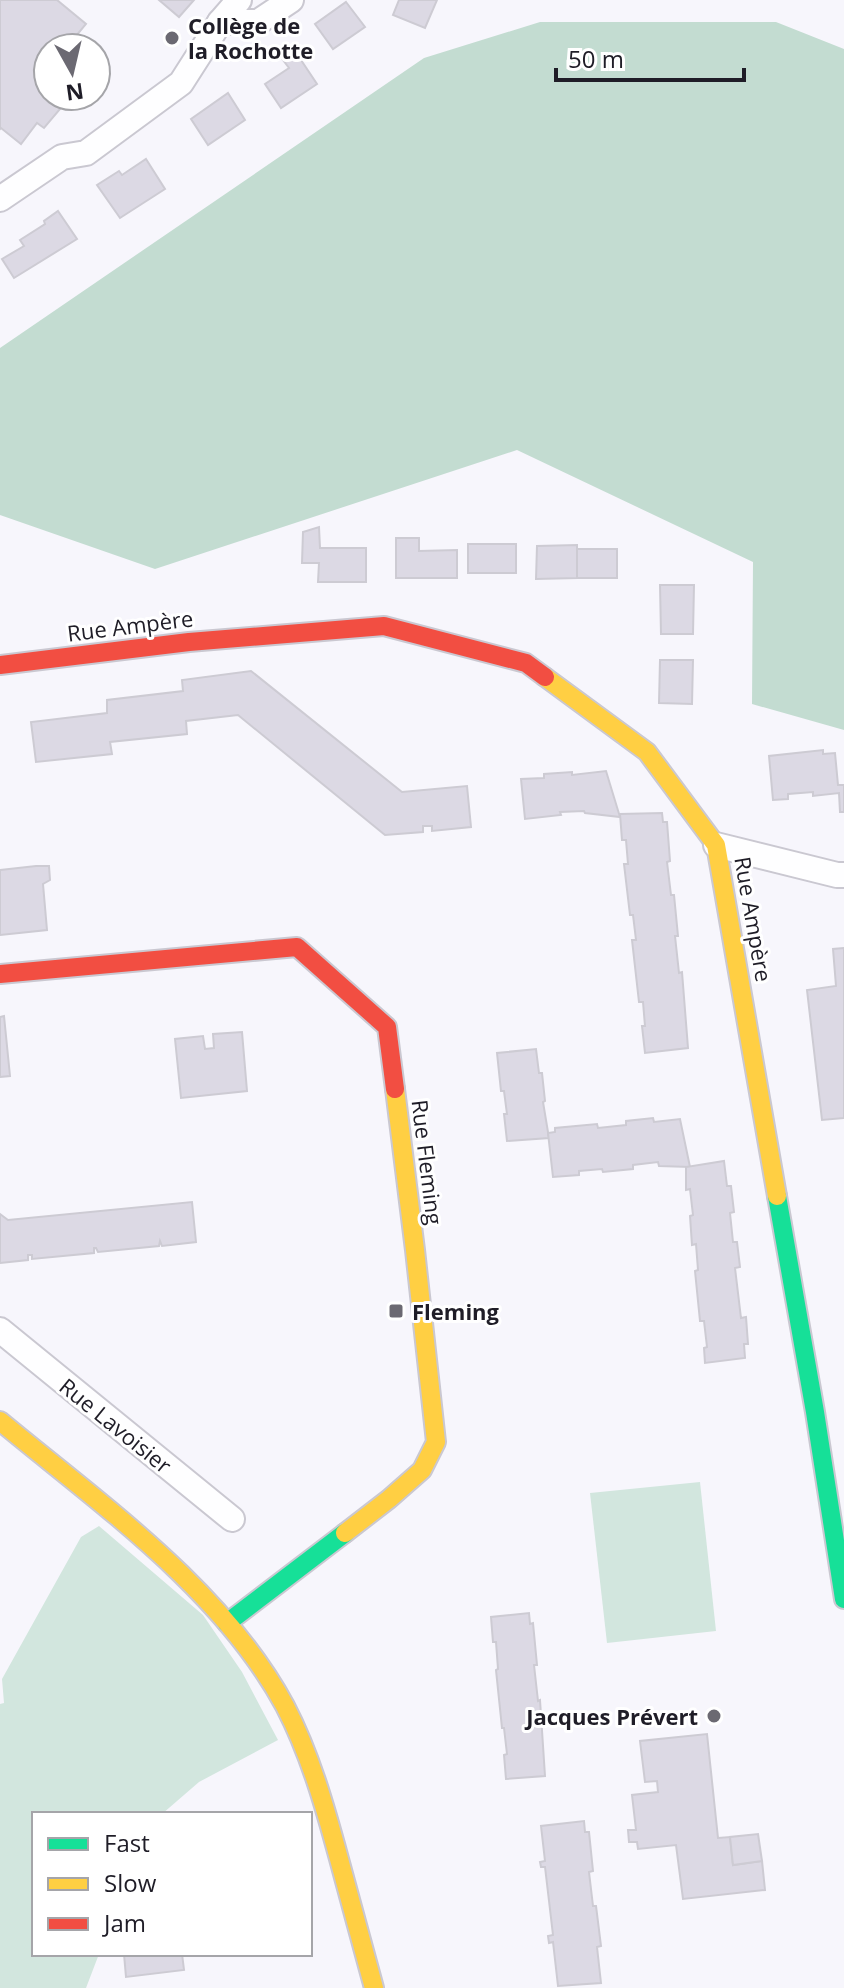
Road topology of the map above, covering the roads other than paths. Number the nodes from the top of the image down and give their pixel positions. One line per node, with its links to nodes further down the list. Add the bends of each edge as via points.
1 (239, 0): 3 (street)
2 (291, 0): 3 (street, via 258,22)
3 (220, 22): 4 (street, via 181,83 86,153 62,157)
4 (0, 199)
5 (0, 665): 6 (street, Rue Ampère, via 384,626 526,663 647,752)
6 (716, 845): 7 (street); 12 (street, Rue Ampère)
7 (844, 875)
8 (0, 974): 13 (street, Rue Fleming, via 297,947 387,1027 436,1442 422,1470 389,1499)
9 (0, 1330): 11 (street, Rue Lavoisier)
10 (0, 1421): 13 (street, via 172,1563)
11 (232, 1519)
12 (844, 1599)
13 (227, 1623): 14 (street, via 286,1708 320,1789)
14 (374, 1988)

